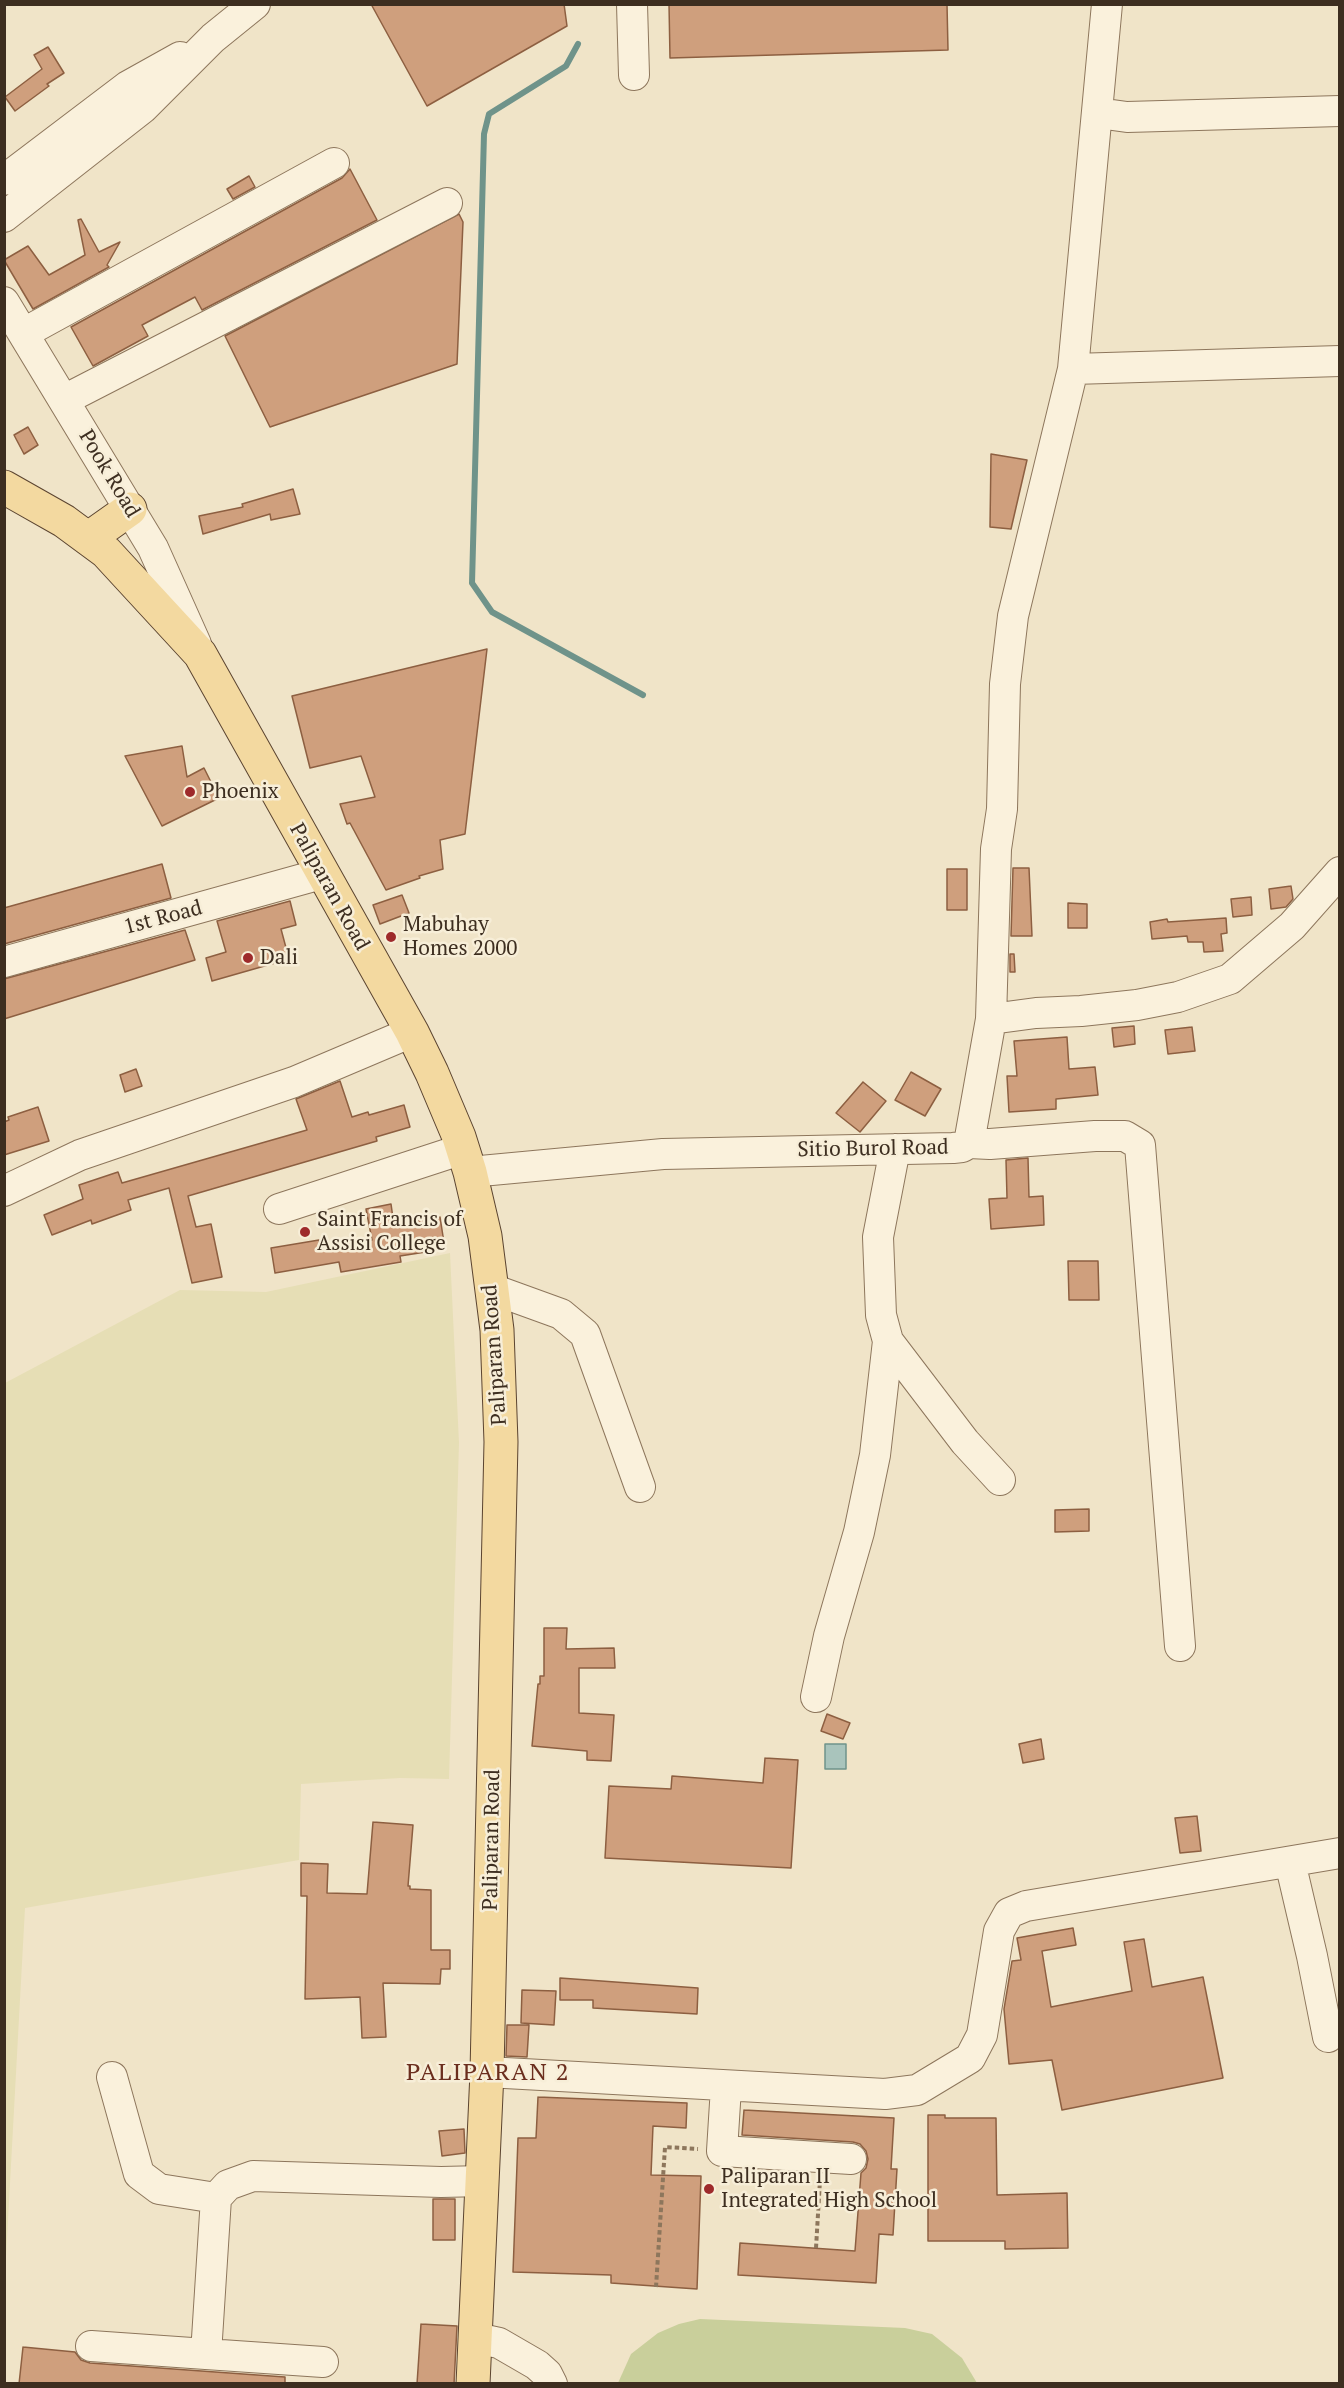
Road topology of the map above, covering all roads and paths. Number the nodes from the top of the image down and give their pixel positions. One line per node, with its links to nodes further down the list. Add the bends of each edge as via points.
1 (255, 4): 4 (street)
2 (632, 4): 5 (street)
3 (1107, 4): 7 (street, Sitio Burol Road)
4 (213, 38): 9 (street, via 128,86); 11 (street, via 143,108)
5 (634, 75)
6 (1340, 111): 7 (street, via 1127,117)
7 (1098, 113): 15 (street, Sitio Burol Road)
8 (334, 163): 13 (street)
9 (4, 180)
10 (447, 203): 16 (street)
11 (4, 217)
12 (4, 302): 13 (street, Pook Road)
13 (24, 333): 16 (street, Pook Road)
14 (1340, 361): 15 (street)
15 (1073, 369): 24 (street, Sitio Burol Road, via 1013,616 1005,684)
16 (64, 400): 18 (street, Pook Road)
17 (4, 487): 19 (main road, Paliparan Road)
18 (130, 509): 19 (main road); 20 (street, Pook Road, via 153,548)
19 (89, 538): 20 (main road, Paliparan Road)
20 (200, 654): 22 (main road, Paliparan Road)
21 (1340, 872): 24 (street, via 1292,926 1230,979 1178,997 1137,1005)
22 (321, 874): 23 (street, 1st Road); 25 (main road, Paliparan Road)
23 (4, 962)
24 (991, 1019): 26 (street, Sitio Burol Road)
25 (412, 1032): 28 (main road, Paliparan Road); 29 (street, via 294,1082 80,1155)
26 (969, 1143): 27 (street, Sitio Burol Road, via 962,1148); 35 (street, via 1125,1136 1140,1145)
27 (895, 1149): 28 (street, Sitio Burol Road); 32 (street, via 878,1237 881,1315)
28 (467, 1160): 30 (street, Sitio Burol Road); 31 (main road, Paliparan Road, via 485,1236)
29 (4, 1191)
30 (279, 1209)
31 (492, 1289): 34 (street, via 561,1314 585,1334); 40 (main road, Paliparan Road, via 501,1442)
32 (888, 1341): 33 (street, via 965,1442); 36 (street, via 875,1455)
33 (1000, 1480)
34 (640, 1487)
35 (1179, 1646)
36 (816, 1697)
37 (1340, 1853): 38 (street)
38 (1290, 1862): 39 (street); 42 (street, via 1026,1906 1009,1913 999,1931 982,2036 970,2058 917,2090 885,2094)
39 (1328, 2037)
40 (487, 2072): 42 (street); 45 (main road, Paliparan Road)
41 (112, 2077): 46 (street, via 139,2175 159,2189)
42 (726, 2086): 43 (street)
43 (722, 2151): 44 (street); 48 (path, via 665,2147)
44 (836, 2158): 47 (path)
45 (483, 2181): 46 (street, via 254,2176 228,2185); 49 (main road, Paliparan Road)
46 (216, 2198): 51 (street)
47 (816, 2248)
48 (656, 2287)
49 (476, 2338): 53 (main road, Paliparan Road); 54 (street, via 499,2343 537,2365)
50 (91, 2346): 51 (street)
51 (206, 2354): 52 (street)
52 (323, 2362)
53 (473, 2384)
54 (552, 2384)

